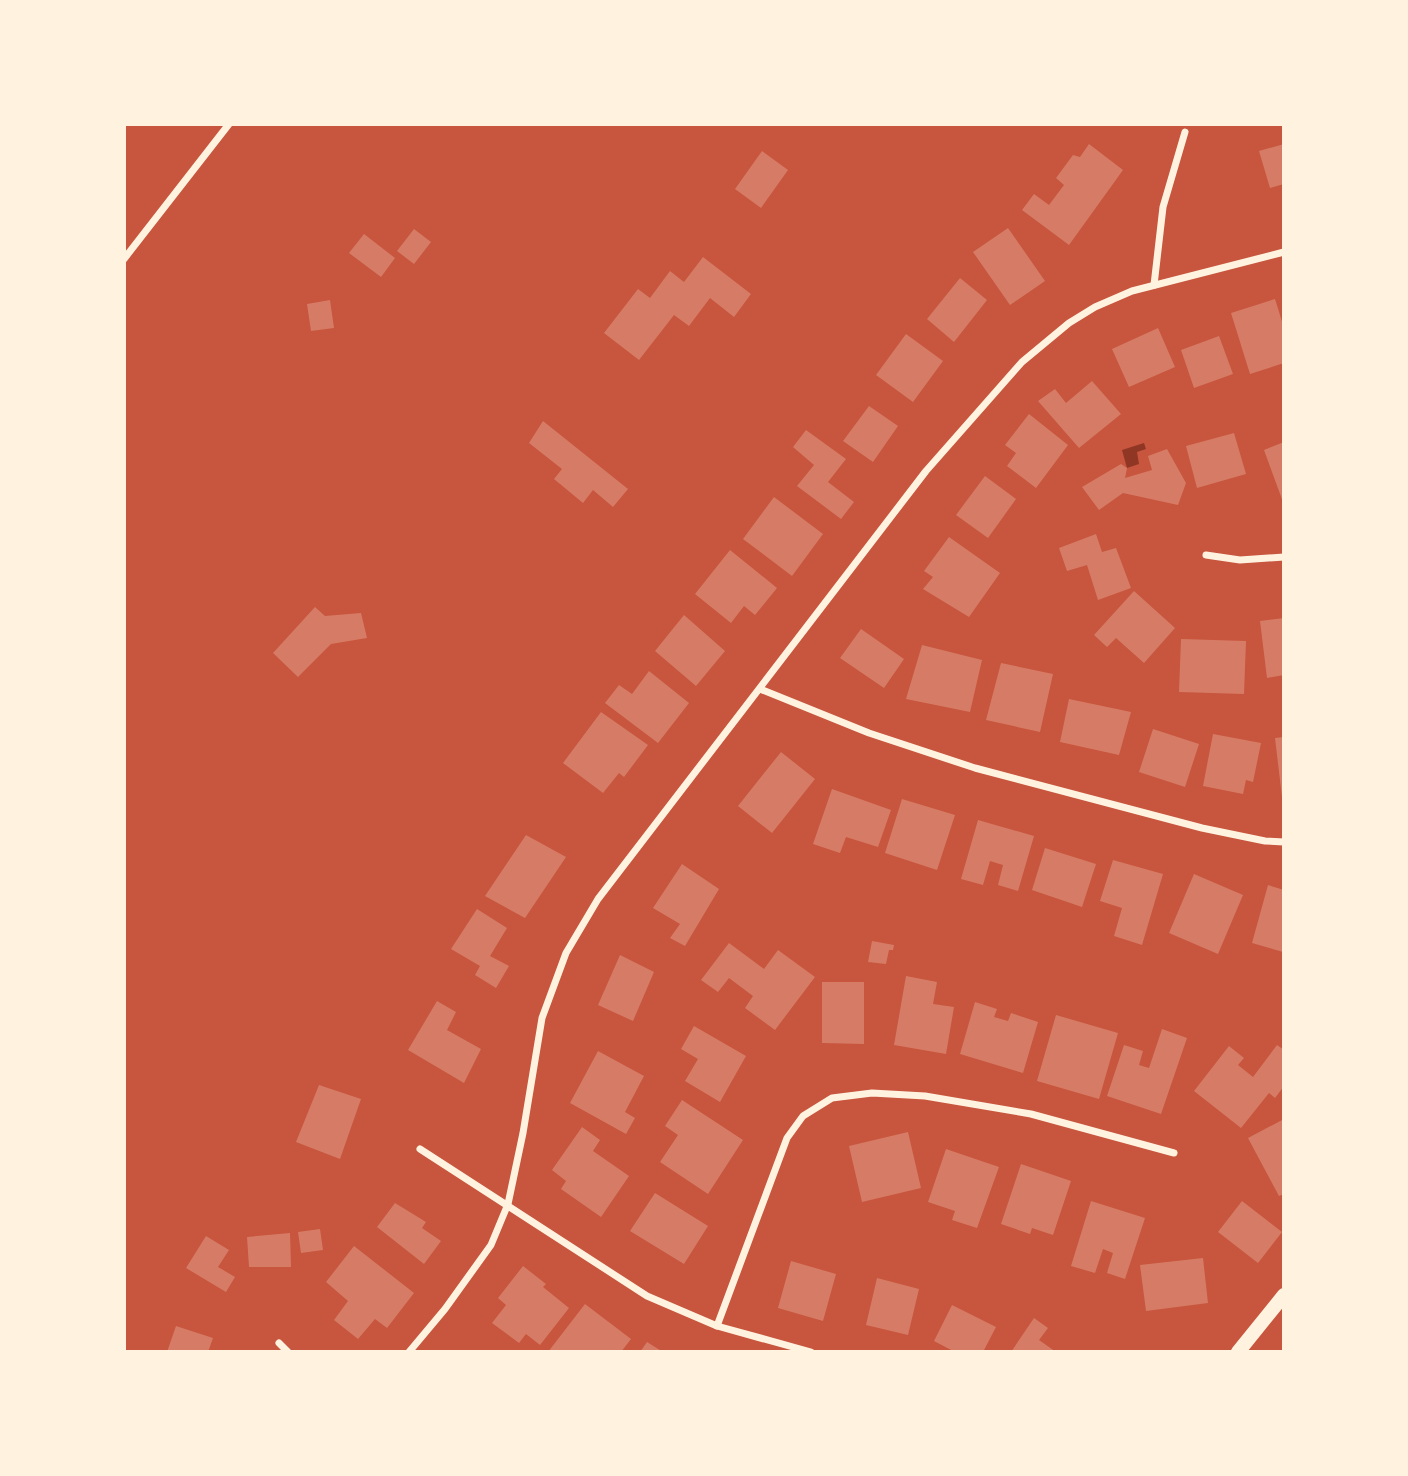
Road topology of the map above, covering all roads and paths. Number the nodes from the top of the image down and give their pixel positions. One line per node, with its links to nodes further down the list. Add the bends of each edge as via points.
1 (229, 124): 4 (street)
2 (1185, 132): 5 (street, via 1163,207)
3 (1284, 252): 5 (street)
4 (124, 259)
5 (1154, 285): 8 (street, via 1095,307 1022,362 926,471)
6 (1206, 555): 7 (street, via 1240,561)
7 (1284, 557)
8 (760, 689): 9 (street, via 869,733 975,768 1202,828); 12 (street, via 598,899 566,953 541,1018)
9 (1284, 842)
10 (420, 1149): 12 (street)
11 (1174, 1153): 14 (street, via 1031,1114 925,1096 872,1093 832,1098 803,1116 787,1138)
12 (508, 1204): 14 (street, via 647,1296); 17 (street, via 491,1245)
13 (1284, 1295): 19 (main road)
14 (717, 1326): 18 (street)
15 (279, 1343): 16 (street)
16 (288, 1352)
17 (409, 1352)
18 (811, 1352)
19 (1238, 1352)

